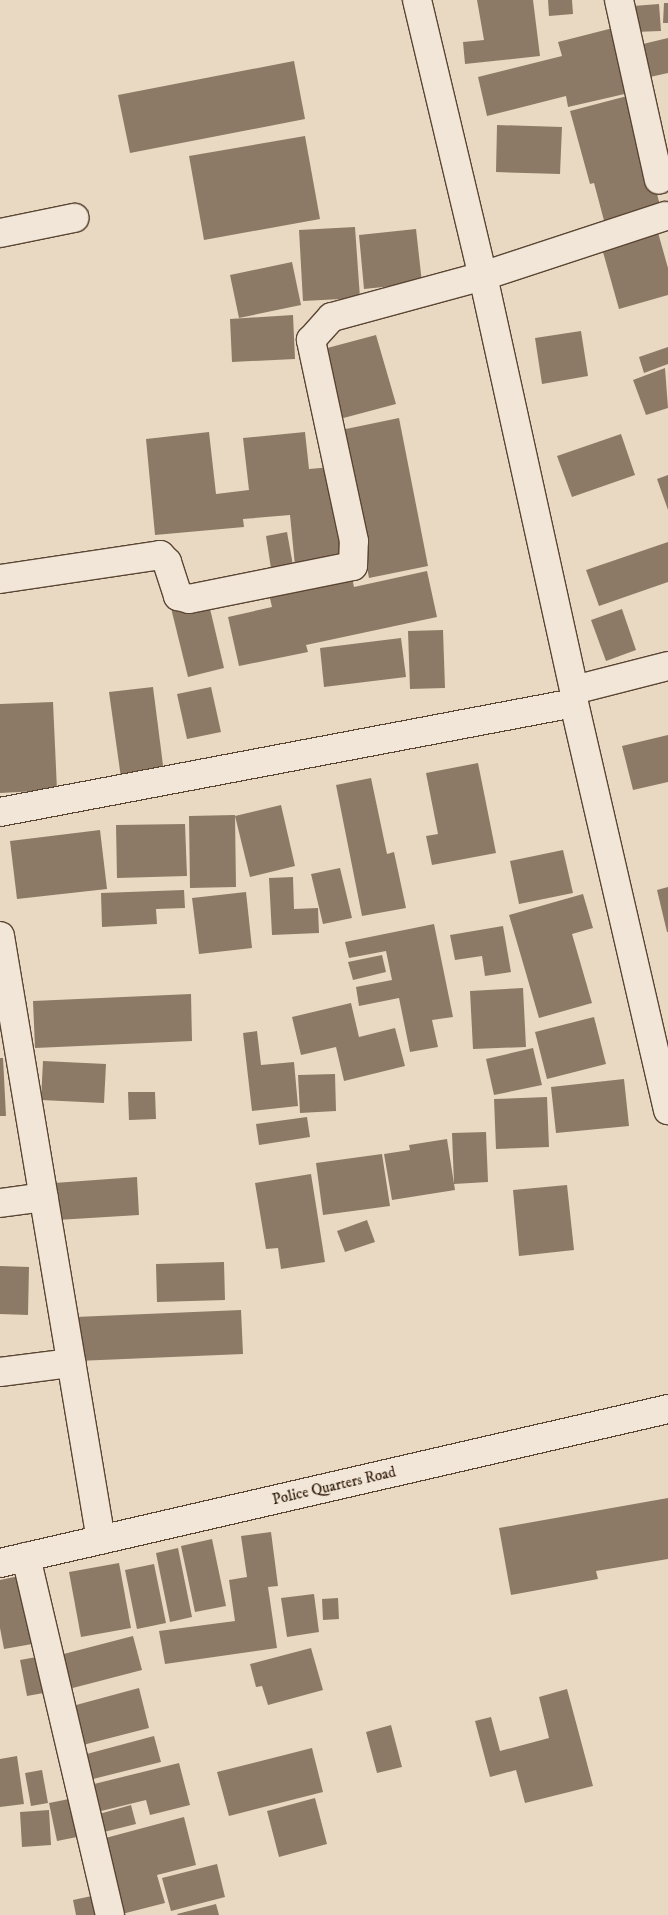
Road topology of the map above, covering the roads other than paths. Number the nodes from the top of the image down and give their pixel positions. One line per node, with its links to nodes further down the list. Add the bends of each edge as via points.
1 (417, 0): 7 (street)
2 (620, 0): 3 (street)
3 (664, 179): 5 (street)
4 (74, 218): 6 (street)
5 (667, 224): 7 (street)
6 (0, 233)
7 (483, 276): 8 (street, via 332,317 311,340 354,541 353,566 189,599 178,596 167,562 160,555); 10 (street)
8 (0, 578)
9 (668, 666): 10 (street)
10 (574, 697): 11 (street); 13 (street)
11 (0, 812)
12 (0, 936): 14 (street)
13 (668, 1110)
14 (44, 1197): 15 (street); 16 (street)
15 (0, 1203)
16 (71, 1362): 17 (street); 19 (street)
17 (0, 1372)
18 (668, 1410): 19 (street, Police Quarters Road)
19 (101, 1540): 20 (street, Police Quarters Road)
20 (13, 1560): 21 (street)
21 (110, 1915)

